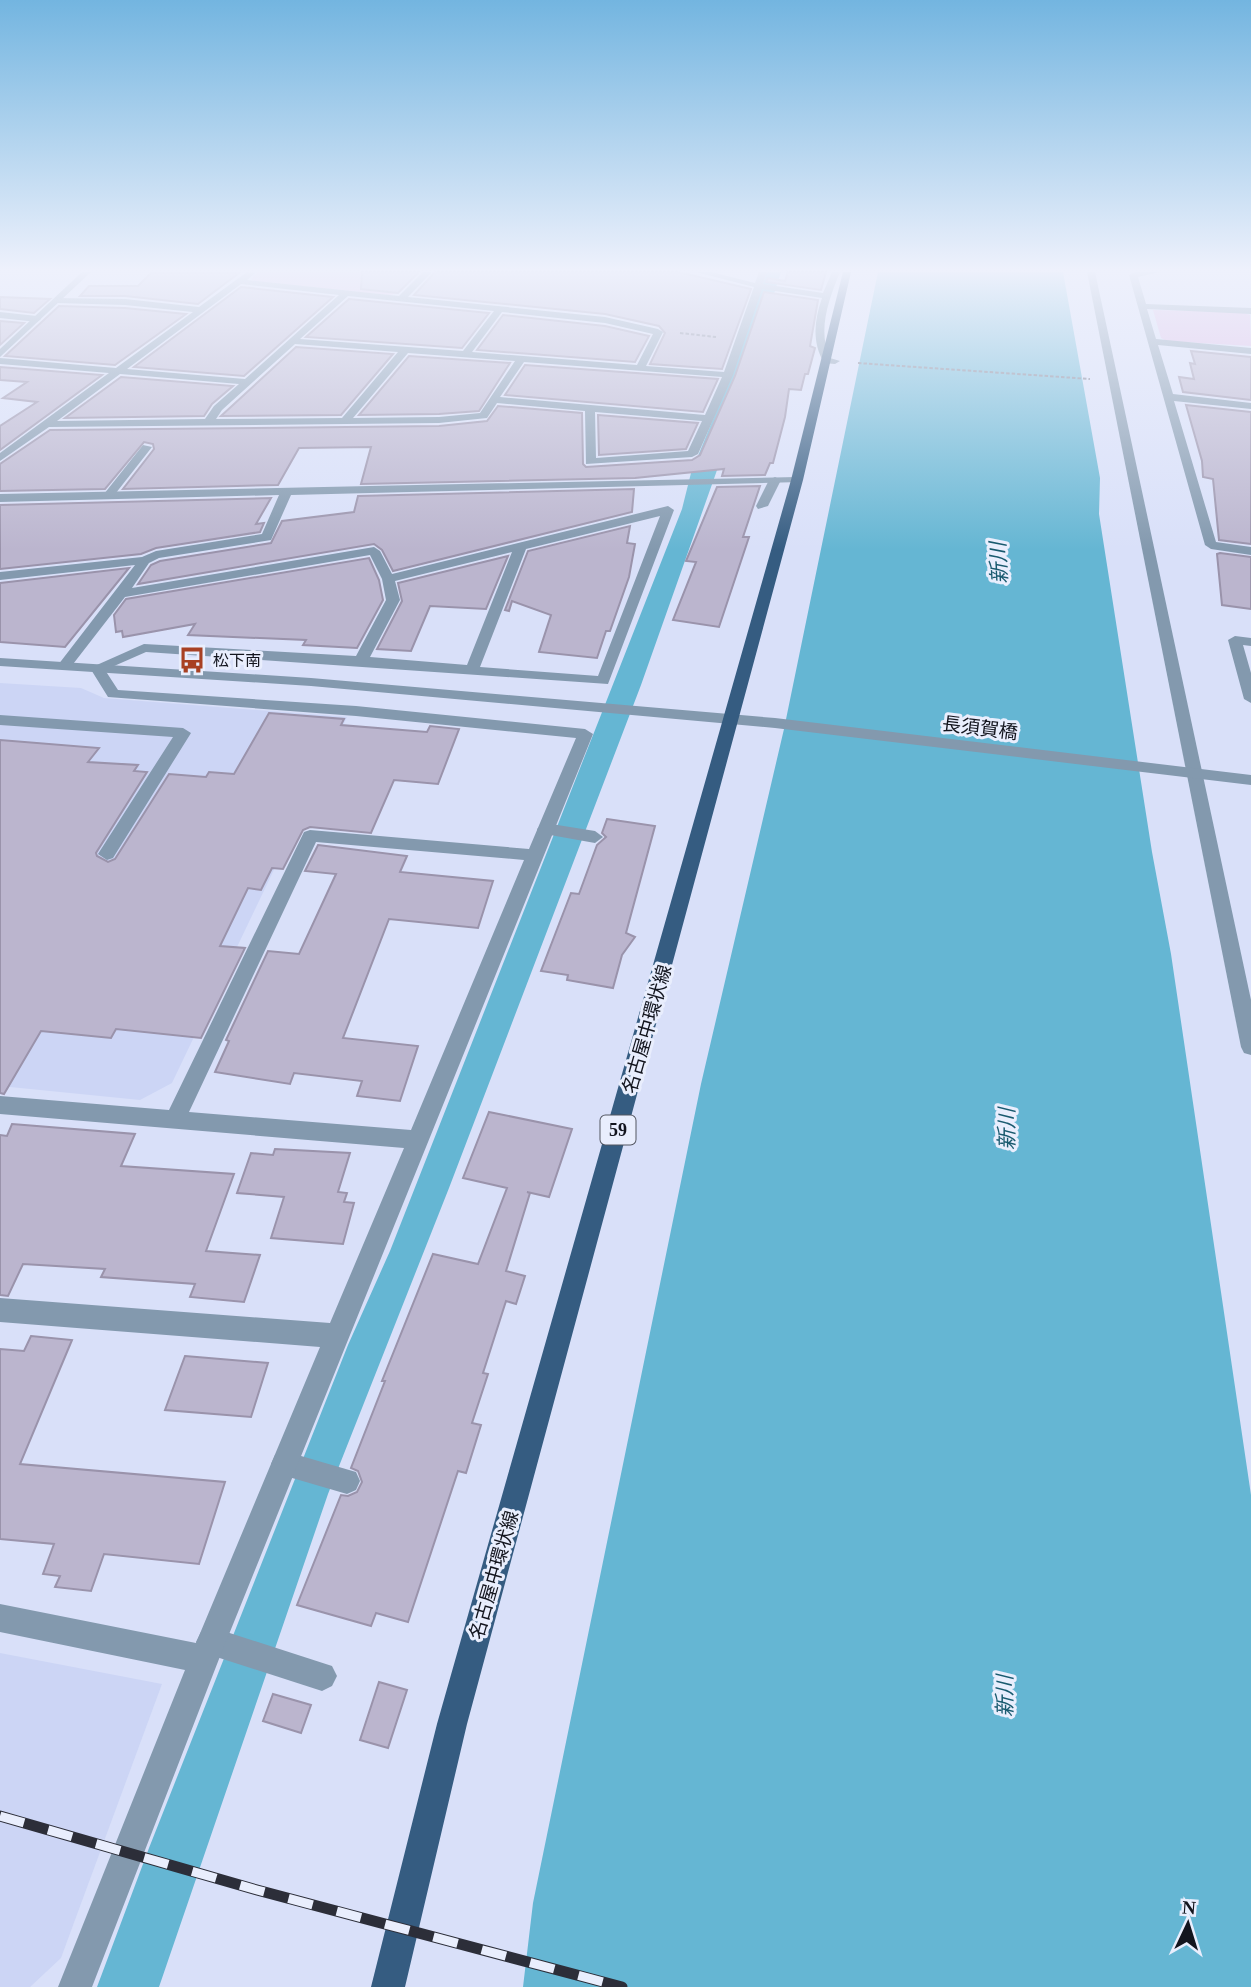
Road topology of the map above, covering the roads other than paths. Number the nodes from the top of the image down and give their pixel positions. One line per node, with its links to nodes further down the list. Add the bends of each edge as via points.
1 (49, 365): 13 (street)
2 (126, 365): 13 (street)
3 (267, 365): 15 (street)
4 (393, 365): 21 (street)
5 (517, 365): 17 (street)
6 (597, 365): 12 (street)
7 (642, 365): 12 (street)
8 (732, 365): 14 (street)
9 (830, 365): 27 (main road, 名古屋中環状線 / 59)
10 (1109, 365): 47 (street)
11 (1160, 365): 16 (street)
12 (640, 368): 14 (street)
13 (119, 370): 15 (street); 23 (street)
14 (728, 375): 20 (street)
15 (248, 382): 22 (street)
16 (1169, 397): 18 (street); 33 (street, via 1211,545)
17 (495, 400): 19 (street); 21 (street, via 483,416)
18 (1251, 406)
19 (590, 408): 20 (street); 20 (street, via 590,462 692,454)
20 (709, 418)
21 (345, 421): 22 (street)
22 (208, 423): 23 (street)
23 (47, 424): 25 (street)
24 (147, 447): 29 (street)
25 (0, 458)
26 (775, 480): 27 (street); 28 (street); 31 (street)
27 (797, 480): 45 (main road, 名古屋中環状線 / 59)
28 (287, 491): 29 (street); 34 (street, via 267,537 156,555)
29 (108, 496): 30 (street)
30 (0, 498)
31 (762, 506)
32 (521, 546): 36 (street); 43 (street); 43 (street, via 668,510 603,681)
33 (1251, 551)
34 (145, 561): 35 (street); 37 (street)
35 (0, 576)
36 (388, 579): 37 (street, via 374,551); 39 (street, via 393,600)
37 (121, 594): 41 (street)
38 (1251, 642): 44 (street, via 1235,639)
39 (361, 661): 42 (street, via 144,648); 43 (street)
40 (2, 664): 41 (street, 長須賀橋)
41 (65, 666): 42 (street, 長須賀橋)
42 (97, 668): 45 (street, 長須賀橋); 49 (street, via 113,694 356,711 584,734)
43 (472, 670)
44 (1251, 699)
45 (733, 719): 47 (street, 長須賀橋); 65 (main road, 名古屋中環状線 / 59, via 453,1724)
46 (0, 720): 51 (street, via 183,733)
47 (1187, 772): 48 (street, 長須賀橋); 53 (street)
48 (1251, 780)
49 (549, 829): 50 (street); 52 (street)
50 (591, 836)
51 (107, 854)
52 (535, 855): 55 (street, via 310,836); 56 (street)
53 (1251, 1047)
54 (0, 1105): 55 (street)
55 (174, 1121): 56 (street)
56 (417, 1140): 58 (street)
57 (0, 1310): 58 (street)
58 (336, 1336): 59 (street)
59 (290, 1466): 60 (street); 62 (street)
60 (347, 1481)
61 (0, 1618): 62 (street)
62 (213, 1649): 63 (street); 64 (street)
63 (322, 1676)
64 (75, 1987)
65 (388, 1987)

